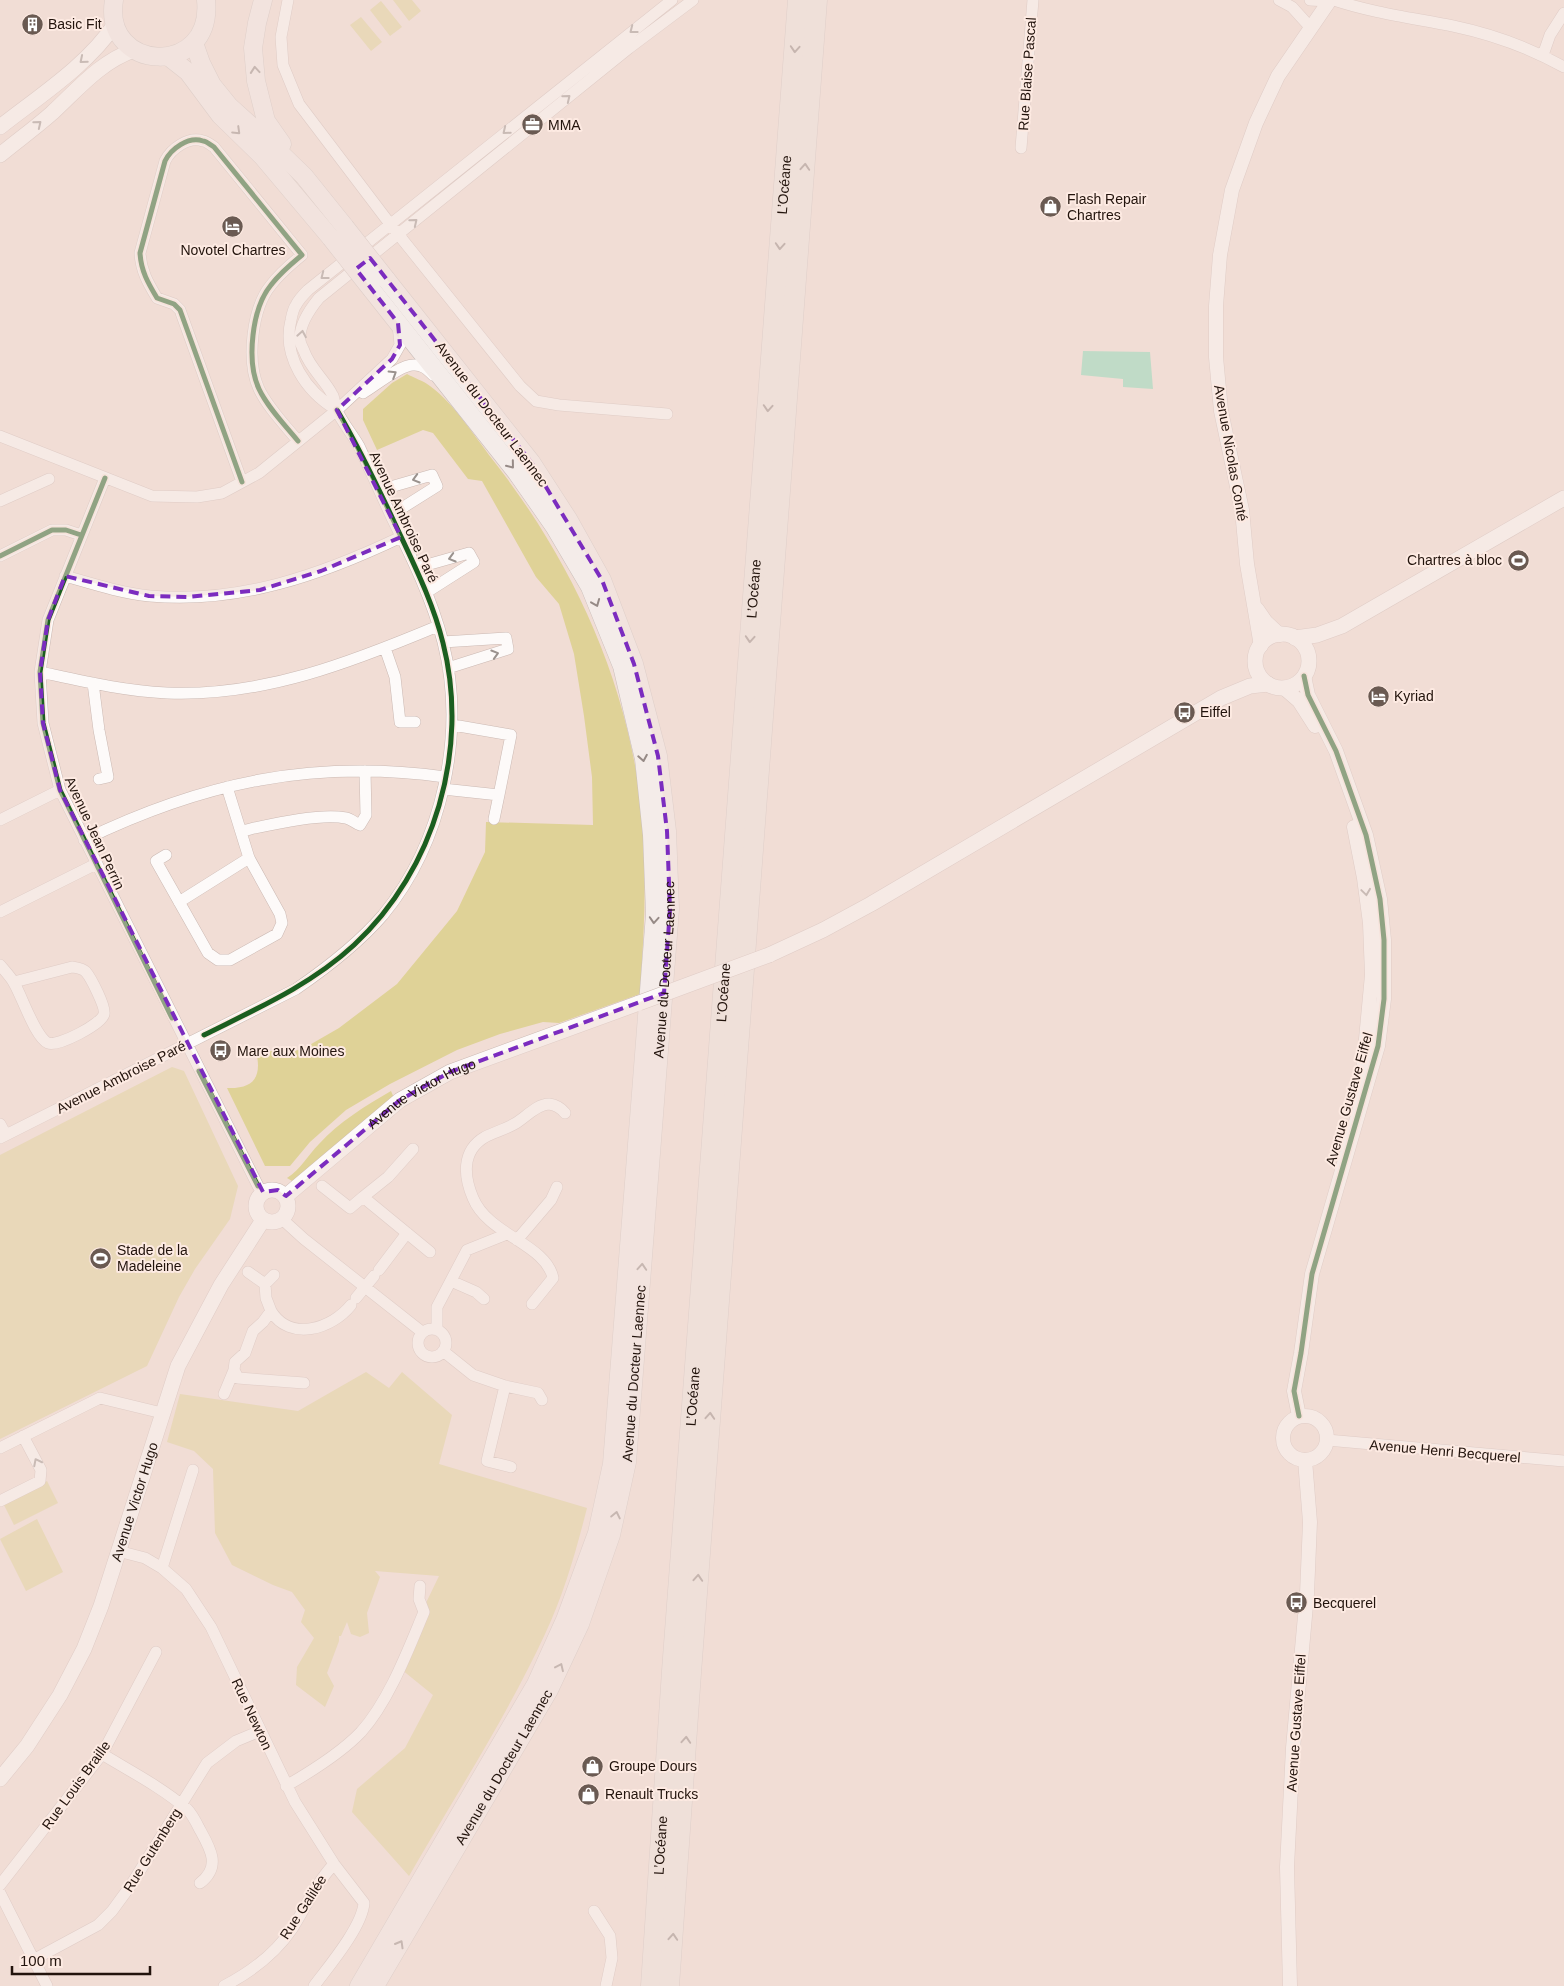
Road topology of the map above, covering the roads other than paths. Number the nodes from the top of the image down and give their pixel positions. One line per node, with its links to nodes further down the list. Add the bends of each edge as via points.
1 (114, 0): 16 (main road)
2 (206, 0): 18 (main road, via 207,16)
3 (264, 0): 26 (main road, one-way to 3, via 266,121 256,81 253,48)
4 (288, 0): 27 (street, via 281,37 283,65 290,85 299,104)
5 (672, 0): 27 (street, one-way to 27)
6 (694, 0): 28 (street, one-way to 6, via 629,48)
7 (798, 0): 149 (highway, L’Océane, one-way to 149)
8 (817, 0): 150 (highway, L’Océane, one-way to 8)
9 (1033, 0): 24 (street, Rue Blaise Pascal)
10 (1275, 0): 11 (street)
11 (1279, 0): 12 (street); 17 (street, via 1292,7)
12 (1296, 0)
13 (1310, 0): 14 (street)
14 (1331, 0): 17 (street, Avenue Nicolas Conté); 20 (street, via 1364,10 1470,30)
15 (1564, 13): 20 (street, via 1550,35)
16 (115, 24): 19 (main road, via 122,38); 23 (main road, one-way to 23, via 89,56)
17 (1310, 27): 48 (street, Avenue Nicolas Conté, via 1278,76 1256,123 1232,190 1220,255 1216,358 1221,411 1242,510)
18 (194, 43): 21 (main road); 26 (main road, Avenue du Docteur Laennec, via 212,85 228,106)
19 (134, 50): 21 (main road, via 157,58); 25 (main road, one-way to 19, via 50,115 99,68)
20 (1543, 55): 22 (street)
21 (169, 57): 29 (main road, Avenue du Docteur Laennec, one-way to 29, bridge, via 188,72 220,114 262,156)
22 (1564, 67)
23 (0, 127)
24 (1021, 148)
25 (0, 155)
26 (304, 176): 147 (main road, Avenue du Docteur Laennec, one-way to 26, bridge, via 549,1690 580,1624 611,1535 627,1462 670,909 667,831 658,756 634,664 602,580 568,518 531,462)
27 (390, 224): 28 (street); 30 (street, one-way to 30, via 308,290 295,306 288,332 293,361 323,402)
28 (398, 234): 30 (street, one-way to 28, via 333,395 308,363 300,341 306,314 319,298); 31 (street, via 520,386 536,401)
29 (398, 323): 30 (street, via 400,345 392,359); 33 (main road, Avenue du Docteur Laennec)
30 (336, 410): 33 (street, one-way to 33, via 412,364 426,368); 34 (street); 38 (street, Avenue Ambroise Paré)
31 (667, 414)
32 (0, 436): 35 (street)
33 (488, 437): 146 (main road, Avenue du Docteur Laennec, one-way to 146, via 554,526 590,587 622,666 644,759 652,835 655,914 612,1464 597,1533 565,1620 536,1684)
34 (298, 441): 37 (street, via 259,473); 37 (street, via 259,388 253,363 253,332 259,308 270,286 302,255 214,148 204,140 192,140 169,153 165,161 140,262 157,298 174,304 180,310)
35 (105, 478): 37 (street, via 152,496 197,497 222,493); 42 (street, Avenue Jean Perrin)
36 (49, 479): 40 (street)
37 (242, 482)
38 (380, 490): 41 (street, Avenue Ambroise Paré); 41 (street, one-way to 38, via 438,486 432,475)
39 (1564, 498): 50 (main road)
40 (0, 500)
41 (391, 515): 43 (street, Avenue Ambroise Paré)
42 (81, 535): 44 (street, via 52,530); 46 (street, Avenue Jean Perrin)
43 (401, 537): 45 (street, Avenue Ambroise Paré); 46 (street, via 321,572 260,590 224,595 148,596)
44 (0, 556)
45 (416, 568): 47 (street, Avenue Ambroise Paré); 47 (street, one-way to 45, via 474,562 469,553)
46 (65, 576): 58 (street, Avenue Jean Perrin, via 48,620)
47 (427, 592): 49 (street, Avenue Ambroise Paré)
48 (1252, 602): 51 (street, Avenue Nicolas Conté, via 1266,622); 53 (street, Avenue Nicolas Conté)
49 (438, 626): 52 (street, Avenue Ambroise Paré); 54 (street)
50 (1342, 626): 51 (main road, via 1317,636); 55 (main road)
51 (1288, 636): 53 (main road, via 1269,638); 55 (main road, via 1304,645)
52 (443, 642): 57 (street, Avenue Ambroise Paré); 57 (street, one-way to 52, via 508,650 506,638)
53 (1261, 646): 56 (main road)
54 (385, 648): 60 (street, via 317,672 242,690 168,693); 64 (street, via 395,676 400,722)
55 (1309, 661): 59 (main road)
56 (1256, 663): 61 (main road, via 1259,675); 63 (main road)
57 (448, 668): 65 (street, Avenue Ambroise Paré)
58 (40, 672): 60 (street); 71 (street, Avenue Jean Perrin, via 43,723)
59 (1304, 676): 62 (main road, via 1296,684); 88 (street, Avenue Gustave Eiffel, via 1308,695 1336,751 1366,835 1380,898 1384,1000 1378,1046)
60 (93, 683): 68 (street, via 108,777)
61 (1268, 684): 62 (main road); 63 (main road, via 1250,686)
62 (1284, 688): 83 (street, Avenue Gustave Eiffel, one-way to 83, via 1299,701 1327,750 1351,818 1368,905)
63 (1221, 698): 95 (main road, Avenue Victor Hugo, bridge, via 823,930 769,955 450,1072 400,1100)
64 (415, 722)
65 (453, 725): 67 (street, Avenue Ambroise Paré); 72 (street, via 511,735)
66 (365, 770): 67 (street); 69 (street, via 280,776); 75 (street, via 366,815 360,825 348,818 335,818 300,820)
67 (445, 777): 70 (street, Avenue Ambroise Paré)
68 (99, 779)
69 (227, 787): 75 (street); 76 (street, via 159,807)
70 (443, 789): 72 (street); 86 (street, Avenue Ambroise Paré, via 424,846 406,880 384,914 355,944 296,989)
71 (60, 790): 73 (street); 76 (street, Avenue Jean Perrin)
72 (499, 795): 74 (street)
73 (0, 820)
74 (494, 820)
75 (241, 831): 78 (street)
76 (84, 840): 79 (street, Avenue Jean Perrin)
77 (166, 855): 80 (street, via 156,861)
78 (250, 858): 80 (street); 80 (street, via 280,914 282,923 277,934 230,960 218,960 208,953)
79 (96, 864): 81 (street); 86 (street, Avenue Jean Perrin)
80 (179, 902)
81 (0, 912)
82 (0, 965): 84 (street)
83 (1372, 975): 85 (street); 88 (street, Avenue Gustave Eiffel)
84 (14, 982): 84 (street, via 40,1036 48,1043 58,1043 98,1022 104,1015 104,1007 87,974 80,968 72,967)
85 (1378, 999)
86 (186, 1045): 90 (street, Avenue Ambroise Paré); 94 (street, Avenue Jean Perrin)
87 (565, 1113): 100 (street, via 561,1108 548,1104 536,1108 511,1126 483,1138 468,1156 464,1171 473,1199 499,1230)
88 (1357, 1114): 119 (street, Avenue Gustave Eiffel, via 1312,1274 1294,1391)
89 (0, 1124): 90 (street)
90 (3, 1137)
91 (413, 1149): 96 (street)
92 (322, 1186): 96 (street, via 350,1208)
93 (557, 1187): 100 (street, via 551,1200)
94 (263, 1192): 95 (main road, via 272,1189); 98 (main road, via 256,1206)
95 (286, 1196): 97 (main road, via 288,1211)
96 (363, 1198): 99 (street)
97 (282, 1219): 98 (main road, via 273,1222); 106 (street)
98 (263, 1220): 118 (main road, Avenue Victor Hugo, via 197,1327 178,1366)
99 (406, 1233): 101 (street); 106 (street)
100 (512, 1237): 104 (street, via 467,1250); 108 (street, via 540,1257 550,1268 553,1278)
101 (430, 1252)
102 (248, 1272): 105 (street)
103 (274, 1275): 105 (street)
104 (451, 1280): 107 (street); 110 (street, via 437,1307)
105 (265, 1284): 109 (street)
106 (364, 1287): 109 (street, via 344,1314 332,1323 305,1329 290,1328 277,1321); 111 (street)
107 (484, 1299)
108 (532, 1304)
109 (271, 1312): 113 (street, via 253,1331 246,1353 235,1362)
110 (437, 1330): 111 (street); 112 (street, via 444,1337)
111 (422, 1332): 112 (street, via 418,1344 421,1352 434,1356)
112 (443, 1351): 115 (street, via 473,1374)
113 (234, 1370): 114 (street, via 238,1378); 116 (street)
114 (304, 1383)
115 (505, 1386): 117 (street, via 538,1393); 125 (street, via 487,1462)
116 (224, 1394)
117 (542, 1400)
118 (162, 1413): 120 (street, via 100,1398); 128 (main road, Avenue Victor Hugo)
119 (1298, 1416): 121 (street, via 1319,1420); 123 (street, via 1287,1424 1282,1437 1286,1451)
120 (23, 1436): 122 (street); 127 (street, one-way to 120, via 40,1481 41,1470)
121 (1327, 1440): 123 (street, via 1322,1452); 124 (street, Avenue Henri Becquerel)
122 (0, 1448)
123 (1305, 1460): 151 (street, Avenue Gustave Eiffel, via 1309,1559 1287,1867)
124 (1564, 1461)
125 (511, 1468)
126 (193, 1470): 129 (street)
127 (0, 1501)
128 (118, 1551): 129 (street, Rue Newton, via 145,1558); 134 (main road, Avenue Victor Hugo, via 101,1606 60,1695 27,1746)
129 (162, 1568): 132 (street, Rue Newton, via 186,1589 211,1627)
130 (420, 1586): 135 (street, via 419,1599 424,1612 385,1697 362,1731)
131 (156, 1652): 133 (street, Rue Louis Braille)
132 (260, 1731): 135 (street, Rue Newton); 136 (street, Rue Gutenberg, via 236,1741 207,1763)
133 (102, 1754): 136 (street); 139 (street, Rue Louis Braille)
134 (0, 1779)
135 (286, 1786): 137 (street, Rue Newton)
136 (180, 1805): 138 (street, via 191,1815 213,1859 210,1872); 142 (street, Rue Gutenberg, via 112,1911 98,1925)
137 (334, 1864): 144 (street, Rue Galilée, via 292,1929 272,1953); 145 (street, Rue Newton, via 364,1903 364,1912)
138 (200, 1883)
139 (0, 1885)
140 (0, 1893): 142 (street)
141 (594, 1911): 148 (street, via 610,1936 612,1958)
142 (33, 1960): 143 (street)
143 (47, 1986)
144 (224, 1986)
145 (314, 1986)
146 (359, 1986)
147 (375, 1986)
148 (606, 1986)
149 (651, 1986)
150 (670, 1986)
151 (1290, 1986)

